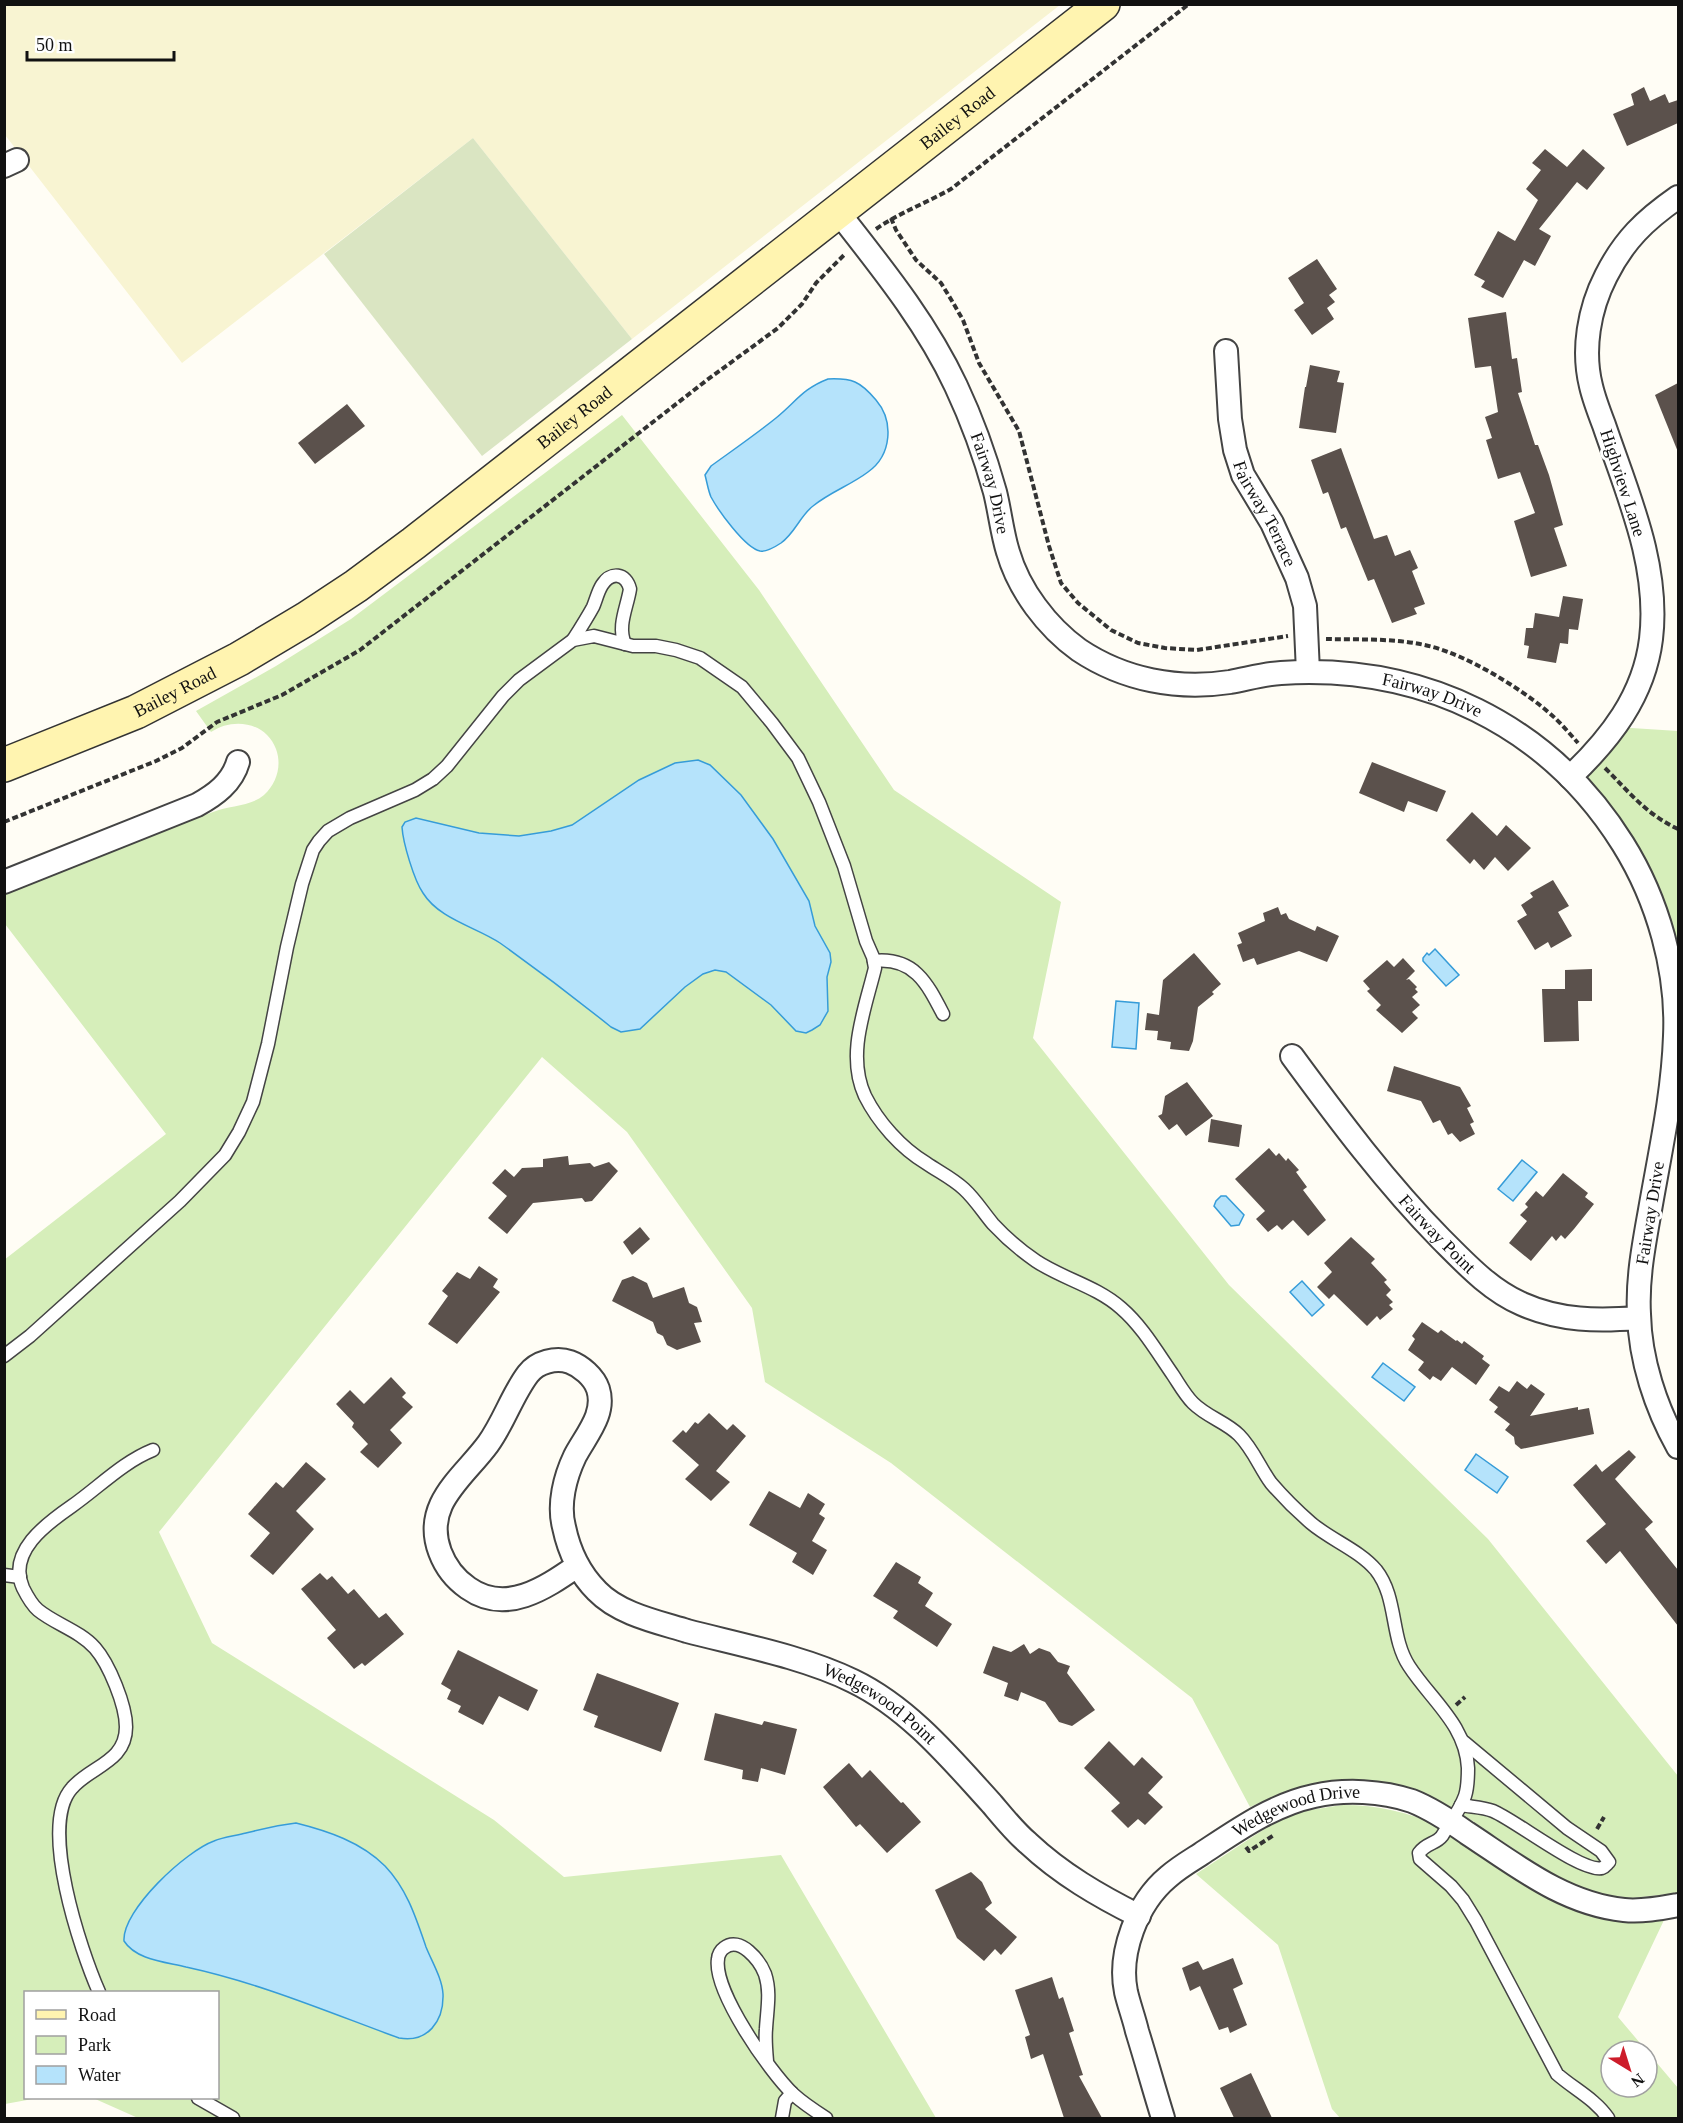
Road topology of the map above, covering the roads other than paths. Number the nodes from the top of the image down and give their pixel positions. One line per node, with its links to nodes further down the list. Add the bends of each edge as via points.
1 (1103, 4): 3 (main road, Bailey Road)
2 (1678, 197): 10 (street, Highview Lane, via 1634,231 1599,289 1590,320 1587,356 1591,385 1642,540 1653,607 1649,651 1631,703 1617,727)
3 (838, 212): 7 (street, Fairway Drive, via 912,309 950,376 985,457 1008,554 1022,584 1056,631 1106,665 1137,678 1201,685); 9 (main road, Bailey Road, via 356,586 239,659 168,697)
4 (1226, 351): 7 (street, Fairway Terrace, via 1235,450 1243,475 1272,523 1297,578 1305,606)
5 (573, 640): 6 (lane, via 594,636); 6 (lane, via 602,584 618,575 630,589 622,622); 17 (lane, via 502,696 433,779 350,818 319,841 302,884 286,947 253,1102 225,1155 180,1201)
6 (625, 644): 12 (lane, via 656,646 700,658 742,687 772,723 798,758 819,802)
7 (1308, 672): 10 (street, Fairway Drive, via 1382,678 1465,703 1502,722)
8 (238, 762): 11 (street, via 221,788 197,805)
9 (4, 765)
10 (1570, 777): 15 (street, Fairway Drive, via 1622,842 1654,911 1673,991)
11 (4, 882)
12 (874, 961): 13 (lane, via 894,961 914,970); 23 (lane, via 857,1058 864,1094 875,1114 909,1150 963,1189 1011,1243 1038,1263 1119,1306 1150,1341 1190,1401 1237,1433 1287,1501 1312,1524 1365,1559 1384,1583 1409,1666 1442,1707)
13 (944, 1014)
14 (1292, 1056): 16 (street, Fairway Point, via 1392,1186 1490,1285 1545,1313 1602,1320)
15 (1675, 1086): 16 (street, Fairway Drive, via 1642,1251)
16 (1638, 1318): 18 (street, Fairway Drive, via 1659,1407)
17 (4, 1356)
18 (1678, 1447)
19 (153, 1450): 22 (lane, via 135,1457 44,1528 20,1560)
20 (577, 1566): 20 (street, Wedgewood Point, via 562,1519 562,1497 574,1458 597,1417 600,1402 597,1387 578,1365 551,1361 529,1372 489,1442 448,1492 439,1507 438,1545 444,1563 458,1581 493,1599 528,1596); 26 (street, Wedgewood Point, via 598,1593 637,1615 818,1666 855,1682 919,1726 1025,1842 1075,1881)
21 (4, 1575): 22 (lane)
22 (20, 1576): 27 (lane, via 27,1597 38,1609 94,1647 112,1677 127,1726 125,1742 118,1753 70,1789 60,1824 62,1873 72,1919)
23 (1462, 1741): 24 (lane, via 1468,1780); 24 (lane, via 1567,1828 1601,1851 1609,1862 1605,1867 1590,1867 1492,1811)
24 (1456, 1814): 25 (street, Wedgewood Drive, via 1545,1885 1625,1910); 26 (street, Wedgewood Drive, via 1388,1795 1339,1792 1313,1796 1265,1814 1167,1877); 35 (lane, via 1440,1840 1428,1843 1419,1853 1420,1858 1463,1900 1557,2074)
25 (1675, 1905)
26 (1139, 1916): 34 (street, Wedgewood Drive, via 1129,1941 1126,1991)
27 (99, 1991)
28 (767, 2061): 28 (lane, via 735,2014 723,1985 717,1962 730,1944 743,1946 765,1973 769,1996); 29 (lane)
29 (792, 2093): 32 (lane, via 785,2102); 33 (lane)
30 (201, 2099): 31 (lane)
31 (233, 2118)
32 (782, 2118)
33 (826, 2118)
34 (1163, 2118)
35 (1608, 2118)

